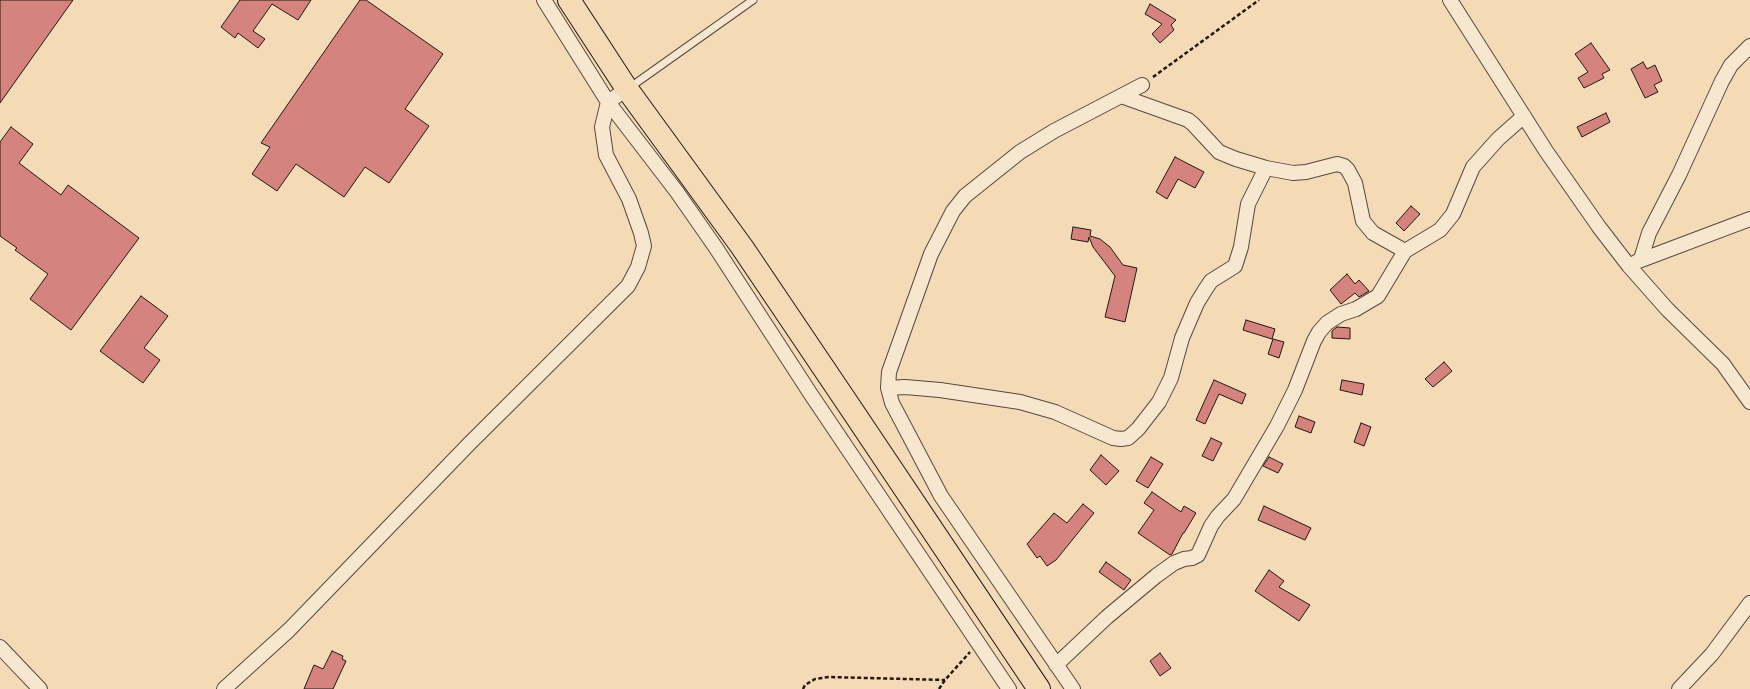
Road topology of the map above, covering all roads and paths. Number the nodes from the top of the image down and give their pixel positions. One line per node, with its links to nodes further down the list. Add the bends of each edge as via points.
1 (544, 0): 10 (street)
2 (569, 0): 8 (highway)
3 (753, 0): 8 (lane)
4 (1259, 0): 7 (path)
5 (1450, 0): 11 (street)
6 (1750, 46): 15 (street, via 1731,65 1722,81)
7 (1142, 85): 9 (street)
8 (627, 89): 10 (street); 28 (highway, via 742,247)
9 (1121, 96): 12 (street, via 1188,120 1219,152); 16 (street, via 1020,152 965,196 949,218 931,254 893,358)
10 (608, 102): 19 (street, via 716,248); 24 (street, via 602,127 606,155 629,199 644,246 628,286 476,436 289,630)
11 (1524, 116): 14 (street, via 1474,167 1452,214 1440,230); 15 (street, via 1599,227)
12 (1266, 168): 14 (street, via 1294,173 1337,164 1344,166 1355,183 1364,221 1373,233); 16 (street, via 1248,204 1235,266 1211,281 1201,296 1159,402 1128,438 1113,438 1055,412 1020,402 940,390)
13 (1750, 219): 15 (street)
14 (1405, 251): 21 (street, via 1378,296 1342,314 1319,332 1277,426 1234,499 1211,526 1198,555 1174,563 1156,576)
15 (1635, 263): 17 (street, via 1667,309 1723,364)
16 (888, 388): 21 (street, via 892,403 941,496)
17 (1750, 402)
18 (1750, 603): 30 (street, via 1712,654)
19 (977, 643): 22 (path); 27 (street)
20 (0, 647): 23 (street)
21 (1056, 665): 29 (street)
22 (945, 680): 25 (path, via 829,677 815,679); 26 (path)
23 (40, 689)
24 (224, 689)
25 (803, 689)
26 (939, 689)
27 (1008, 689)
28 (1039, 689)
29 (1073, 689)
30 (1679, 689)

